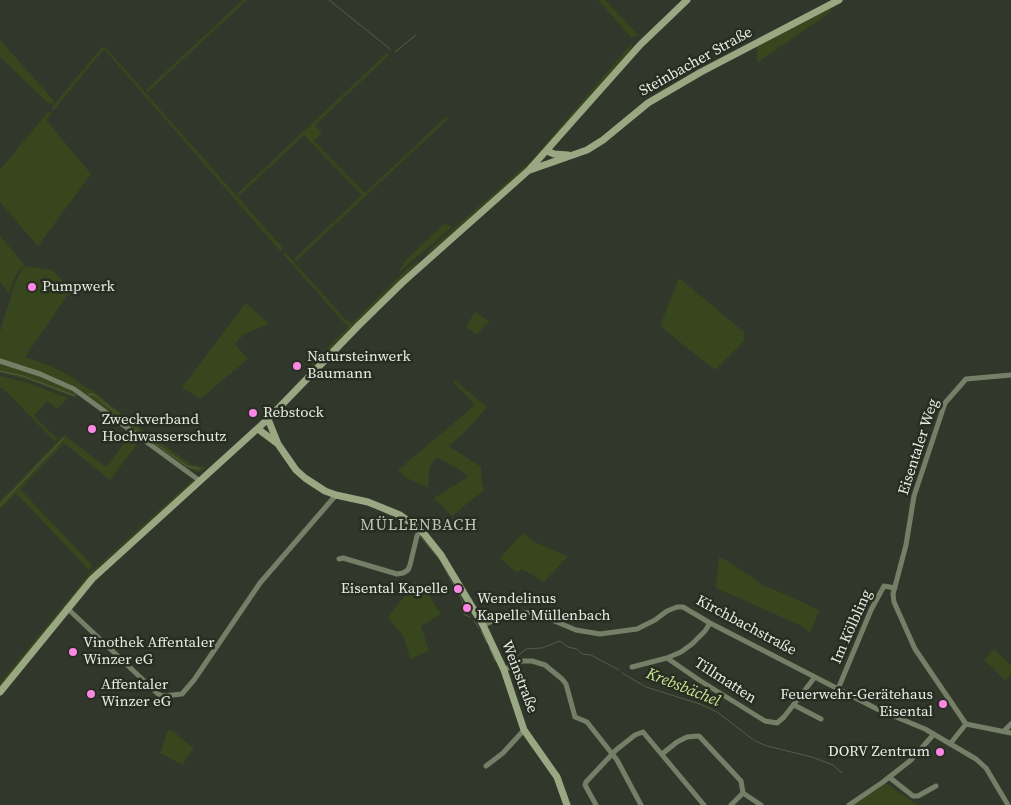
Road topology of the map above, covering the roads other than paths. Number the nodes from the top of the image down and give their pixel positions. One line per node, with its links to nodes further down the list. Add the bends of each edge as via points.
1 (687, 0): 3 (street, via 640,45)
2 (839, 0): 4 (street, Steinbacher Straße, via 660,96 588,150)
3 (547, 151): 4 (street); 5 (street)
4 (571, 155): 5 (street, Steinbacher Straße)
5 (529, 170): 8 (street, via 424,262)
6 (0, 361): 11 (street, via 74,389)
7 (1011, 375): 15 (street, Eisentaler Weg, via 966,379 948,398 914,496)
8 (268, 419): 9 (street); 10 (street, Weinstraße)
9 (258, 429): 10 (street, Weinstraße); 11 (street)
10 (278, 444): 12 (street, Weinstraße, via 305,478)
11 (200, 481): 16 (street, via 104,568)
12 (336, 495): 13 (street, Weinstraße, via 378,505 409,520); 16 (street, via 260,583 182,694 158,694)
13 (419, 533): 14 (street, via 408,570 403,573); 18 (street, Weinstraße, via 446,562)
14 (339, 559)
15 (895, 588): 23 (street, Im Kölbling, via 884,586); 27 (street, via 894,602 916,649)
16 (68, 608): 24 (street)
17 (710, 623): 18 (street, Kirchbachstraße, via 683,607 677,607 638,629 600,634 576,630 533,612 509,615); 19 (street, Tillmatten, via 692,644); 22 (street, Kirchbachstraße)
18 (483, 625): 21 (street, Weinstraße)
19 (667, 658): 20 (street, Tillmatten); 25 (street, Tillmatten, via 765,721 777,723)
20 (632, 667)
21 (504, 670): 29 (street, Weinstraße); 34 (street, via 522,661 545,665 566,684 575,717 587,722)
22 (815, 677): 23 (street, Kirchbachstraße); 25 (street, Tillmatten)
23 (838, 688): 32 (street, Kirchbachstraße)
24 (0, 692)
25 (794, 705): 26 (street)
26 (821, 719)
27 (966, 724): 30 (street); 33 (street)
28 (1011, 724): 30 (street)
29 (524, 730): 36 (street, via 504,753); 40 (street, Weinstraße, via 556,777)
30 (1004, 731): 31 (street)
31 (1011, 733)
32 (934, 734): 33 (street, Kirchbachstraße); 37 (street, via 911,760)
33 (950, 744): 47 (street, Kirchbachstraße, via 986,768)
34 (612, 754): 35 (street, via 643,732); 41 (street, via 585,785); 42 (street)
35 (662, 754): 39 (street, via 687,737 699,736 741,781); 43 (street)
36 (486, 766)
37 (889, 777): 38 (street, via 913,796); 46 (street)
38 (936, 786)
39 (743, 793): 44 (street); 45 (street)
40 (567, 805)
41 (596, 805)
42 (641, 805)
43 (704, 805)
44 (731, 805)
45 (761, 805)
46 (849, 805)
47 (1008, 805)

